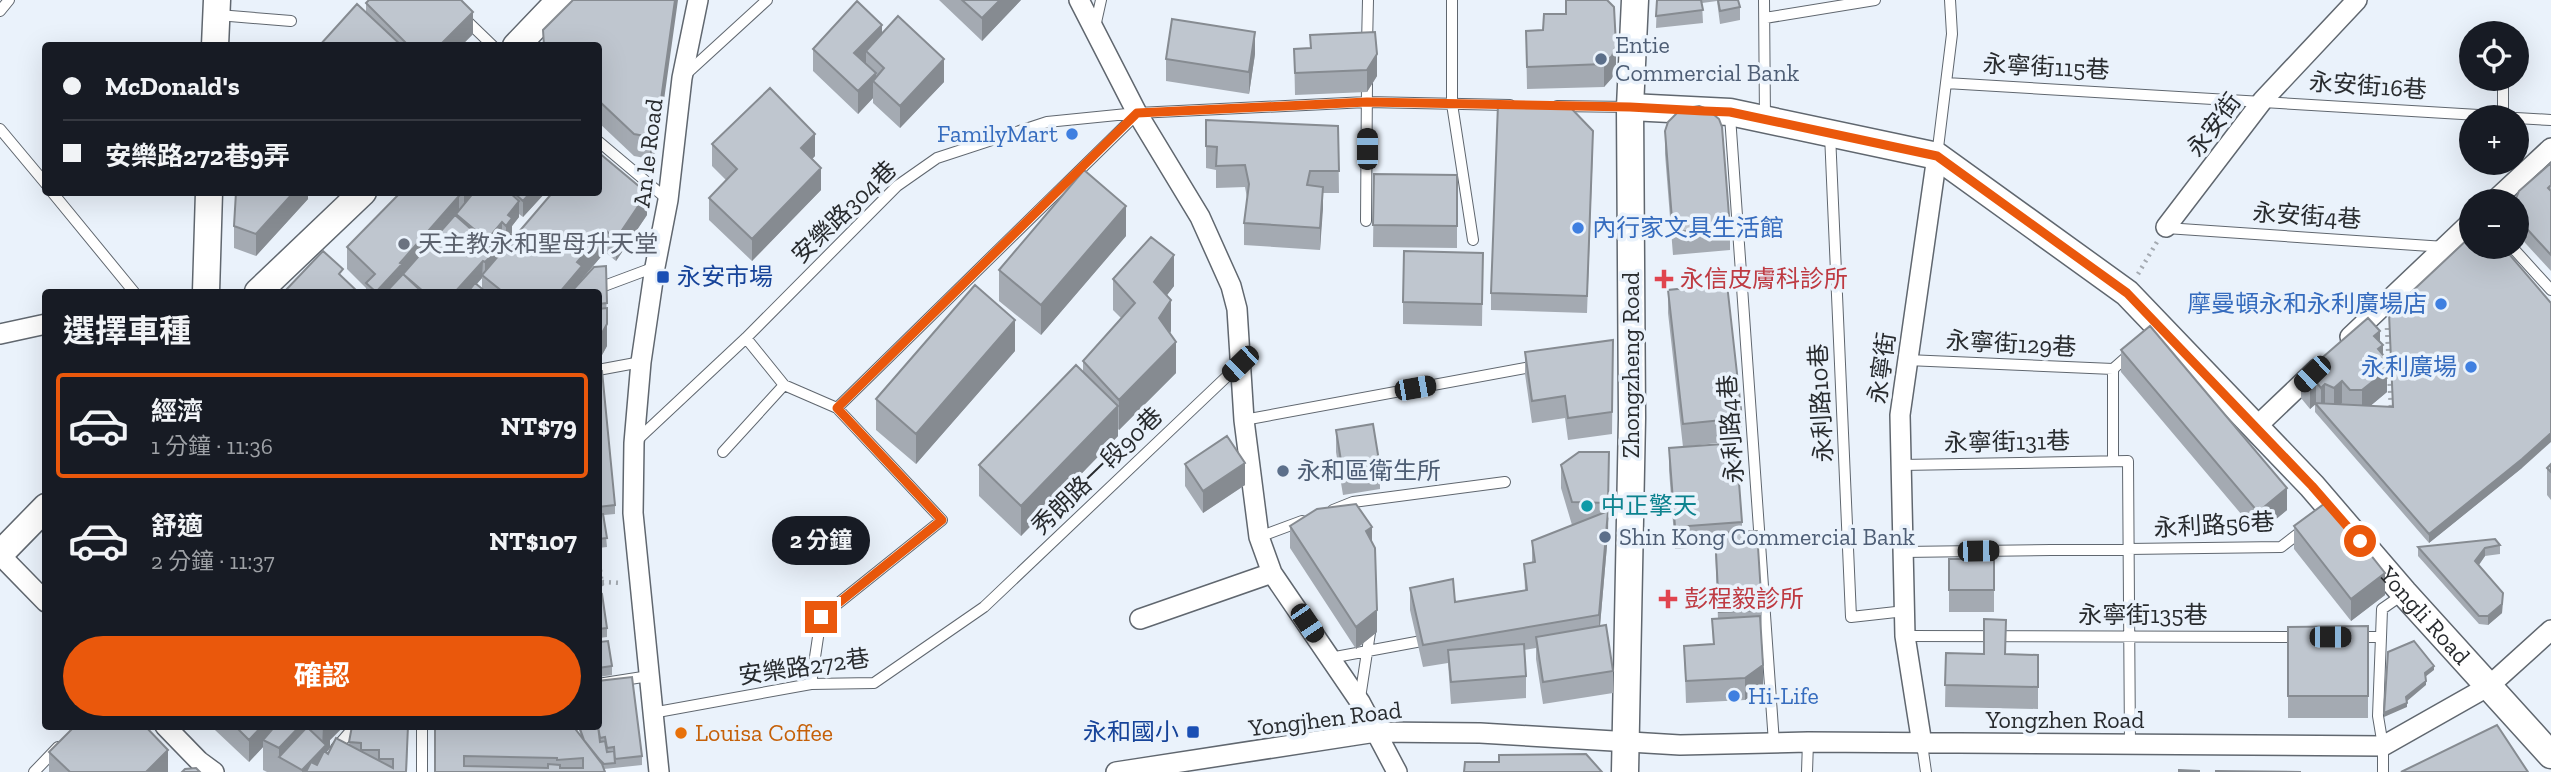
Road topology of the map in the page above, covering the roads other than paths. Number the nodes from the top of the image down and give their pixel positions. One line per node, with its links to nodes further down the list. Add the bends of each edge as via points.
1 (9, 0): 16 (lane)
2 (559, 0): 22 (street)
3 (698, 0): 25 (street, An le Road)
4 (767, 0): 25 (lane)
5 (1079, 0): 19 (street)
6 (1101, 0): 19 (lane)
7 (1368, 0): 23 (lane)
8 (1452, 0): 29 (lane)
9 (1636, 0): 32 (street, Zhongzheng Road)
10 (1764, 0): 17 (lane)
11 (1875, 0): 17 (lane)
12 (1950, 0): 26 (lane, 永寧街, via 1952,34)
13 (2357, 0): 27 (street, 永安街)
14 (216, 8): 18 (lane); 20 (street)
15 (455, 9): 21 (lane)
16 (0, 10)
17 (1765, 18): 37 (lane)
18 (291, 21)
19 (1094, 28): 34 (street)
20 (215, 42)
21 (489, 42)
22 (520, 42)
23 (1367, 51)
24 (1367, 64): 28 (lane)
25 (682, 78): 49 (street, An le Road)
26 (1946, 83): 27 (lane, 永寧街115巷); 43 (lane, 永寧街)
27 (2263, 100): 35 (lane, 永安街16巷); 51 (street, 永安街)
28 (1367, 102): 29 (lane, 安樂路304巷); 34 (lane, 安樂路304巷); 50 (lane)
29 (1452, 104): 30 (lane, 安樂路304巷); 53 (lane)
30 (1520, 106)
31 (1548, 106): 32 (lane)
32 (1630, 107): 33 (street, Yongli Road); 116 (street, Zhongzheng Road)
33 (1730, 112): 37 (street, Yongli Road); 118 (lane, 永利路4巷)
34 (1137, 113): 65 (lane, 安樂路304巷, via 1047,122 937,158 897,186); 68 (street, via 1200,217 1231,286); 73 (lane)
35 (2459, 114)
36 (2529, 118): 38 (lane, 永安街16巷)
37 (1766, 120): 40 (street, Yongli Road)
38 (2551, 120)
39 (0, 129): 44 (lane)
40 (1830, 133): 43 (street, Yongli Road); 93 (lane, 永利路10巷, via 1851,617)
41 (602, 147): 49 (lane)
42 (2551, 148): 45 (street)
43 (1937, 156): 64 (street, Yongli Road, via 2127,293); 66 (street, 永寧街)
44 (42, 179)
45 (2507, 189)
46 (55, 196): 57 (lane)
47 (209, 196): 58 (street)
48 (359, 196): 59 (street)
49 (668, 200): 56 (street, An le Road)
50 (1366, 221)
51 (2166, 228): 54 (lane, 永安街4巷)
52 (2459, 234): 54 (street)
53 (1472, 240)
54 (2445, 247): 75 (street)
55 (2523, 259): 61 (lane)
56 (655, 267): 60 (lane); 67 (street, An le Road)
57 (132, 289)
58 (206, 289)
59 (261, 289)
60 (596, 289)
61 (2551, 290)
62 (42, 325): 63 (street)
63 (0, 334)
64 (2151, 336): 71 (lane); 75 (street, Yongli Road)
65 (746, 338): 72 (lane); 76 (lane, 安樂路304巷)
66 (1908, 360): 71 (lane, 永寧街129巷); 79 (street, 永寧街, via 1900,415)
67 (641, 362): 70 (lane); 76 (street, An le Road)
68 (1240, 364): 74 (street); 92 (lane, 秀朗路一段90巷)
69 (1543, 365): 74 (lane)
70 (602, 369)
71 (2113, 369): 78 (lane)
72 (784, 385): 73 (lane); 77 (lane)
73 (837, 408): 107 (lane, via 942,520 821,617)
74 (1244, 420): 85 (street)
75 (2256, 427): 84 (street, Yongli Road)
76 (634, 443): 105 (street, An le Road, via 633,513)
77 (723, 452)
78 (2113, 461): 79 (lane, 永寧街131巷); 86 (lane, via 2128,461)
79 (1901, 465): 87 (street, 永寧街)
80 (1505, 482): 81 (lane)
81 (1352, 497): 83 (lane); 85 (lane)
82 (42, 511): 88 (street)
83 (1355, 515)
84 (2321, 515): 86 (lane, 永利路56巷, via 2281,547); 90 (street, Yongli Road)
85 (1259, 537): 89 (street)
86 (2128, 549): 87 (lane, 永利路56巷); 98 (lane)
87 (1903, 552): 93 (street, 永寧街)
88 (0, 555): 91 (street)
89 (1272, 573): 95 (street); 104 (street)
90 (2404, 593): 101 (lane, via 2382,609); 108 (street, Yongli Road)
91 (42, 597)
92 (984, 607): 107 (lane, 安樂路272巷, via 874,683)
93 (1905, 611): 97 (street, 永寧街)
94 (1373, 616): 103 (lane)
95 (1140, 619)
96 (2551, 630): 108 (street)
97 (1905, 636): 98 (lane, 永寧街135巷); 119 (street, 永寧街)
98 (2129, 636): 99 (lane, 永寧街135巷); 120 (lane)
99 (2315, 637)
100 (2341, 637): 101 (lane)
101 (2381, 637): 121 (lane, via 2378,716)
102 (1436, 639): 103 (lane)
103 (1368, 650): 104 (lane); 109 (lane)
104 (1330, 657): 109 (street)
105 (649, 676): 106 (lane); 110 (street, An le Road)
106 (602, 683)
107 (811, 684): 110 (lane, 安樂路272巷)
108 (2489, 686): 121 (street, Yongzhen Road); 123 (street, Yongli Road)
109 (1360, 702): 114 (street)
110 (652, 713): 128 (street, An le Road)
111 (352, 730): 122 (lane)
112 (422, 730): 127 (lane)
113 (174, 732): 125 (street)
114 (1376, 732): 116 (street, Yongjhen Road); 124 (street, Yongjhen Road); 130 (street)
115 (70, 735): 126 (lane)
116 (1626, 741): 118 (street, Yongzhen Road); 131 (street, Zhongzheng Road)
117 (1808, 742): 118 (street, Yongzhen Road); 119 (street, Yongzhen Road); 132 (lane)
118 (1774, 743)
119 (1922, 744): 120 (street, Yongzhen Road); 133 (lane)
120 (2130, 745): 121 (street, Yongzhen Road)
121 (2383, 746): 134 (lane)
122 (336, 748)
123 (2551, 755)
124 (1202, 765): 129 (street, Yongjhen Road)
125 (201, 768)
126 (34, 772)
127 (422, 772)
128 (659, 772)
129 (1116, 772)
130 (1397, 772)
131 (1625, 772)
132 (1807, 772)
133 (1926, 772)
134 (2382, 772)

